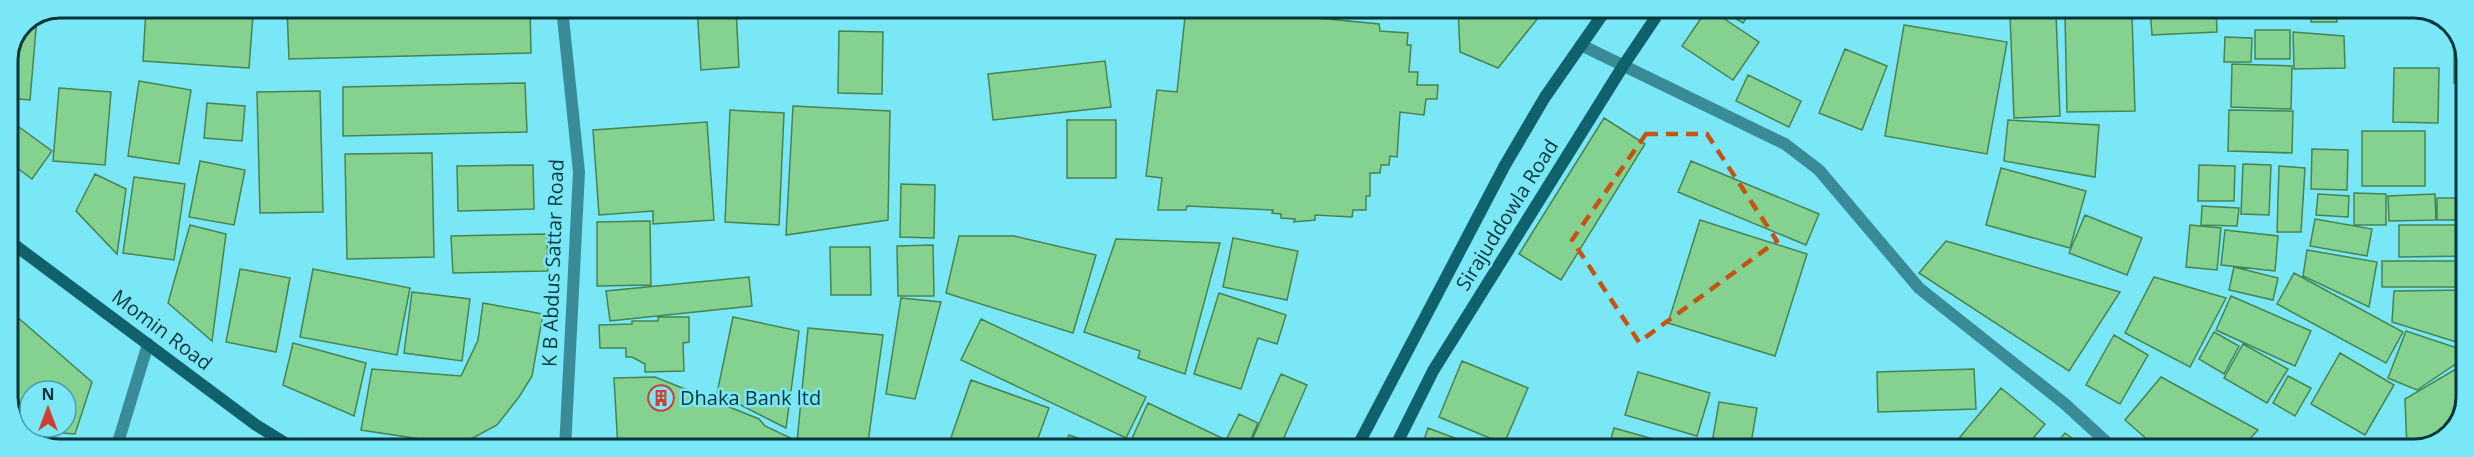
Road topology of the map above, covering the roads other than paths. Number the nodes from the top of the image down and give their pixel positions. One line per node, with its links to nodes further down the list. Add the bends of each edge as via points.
1 (562, 18): 10 (street, K B Abdus Sattar Road, via 579,172)
2 (1600, 18): 4 (main road, Sirajuddowla Road)
3 (1655, 18): 5 (main road, Sirajuddowla Road)
4 (1581, 45): 5 (street); 11 (main road, Sirajuddowla Road, via 1505,165)
5 (1623, 66): 12 (main road, Sirajuddowla Road, via 1433,371); 13 (street, via 1785,144 1820,170 1920,288)
6 (18, 247): 7 (main road, Momin Road)
7 (148, 344): 8 (street); 9 (main road, Momin Road)
8 (120, 439)
9 (279, 439)
10 (566, 439)
11 (1361, 439)
12 (1399, 439)
13 (2103, 439)

